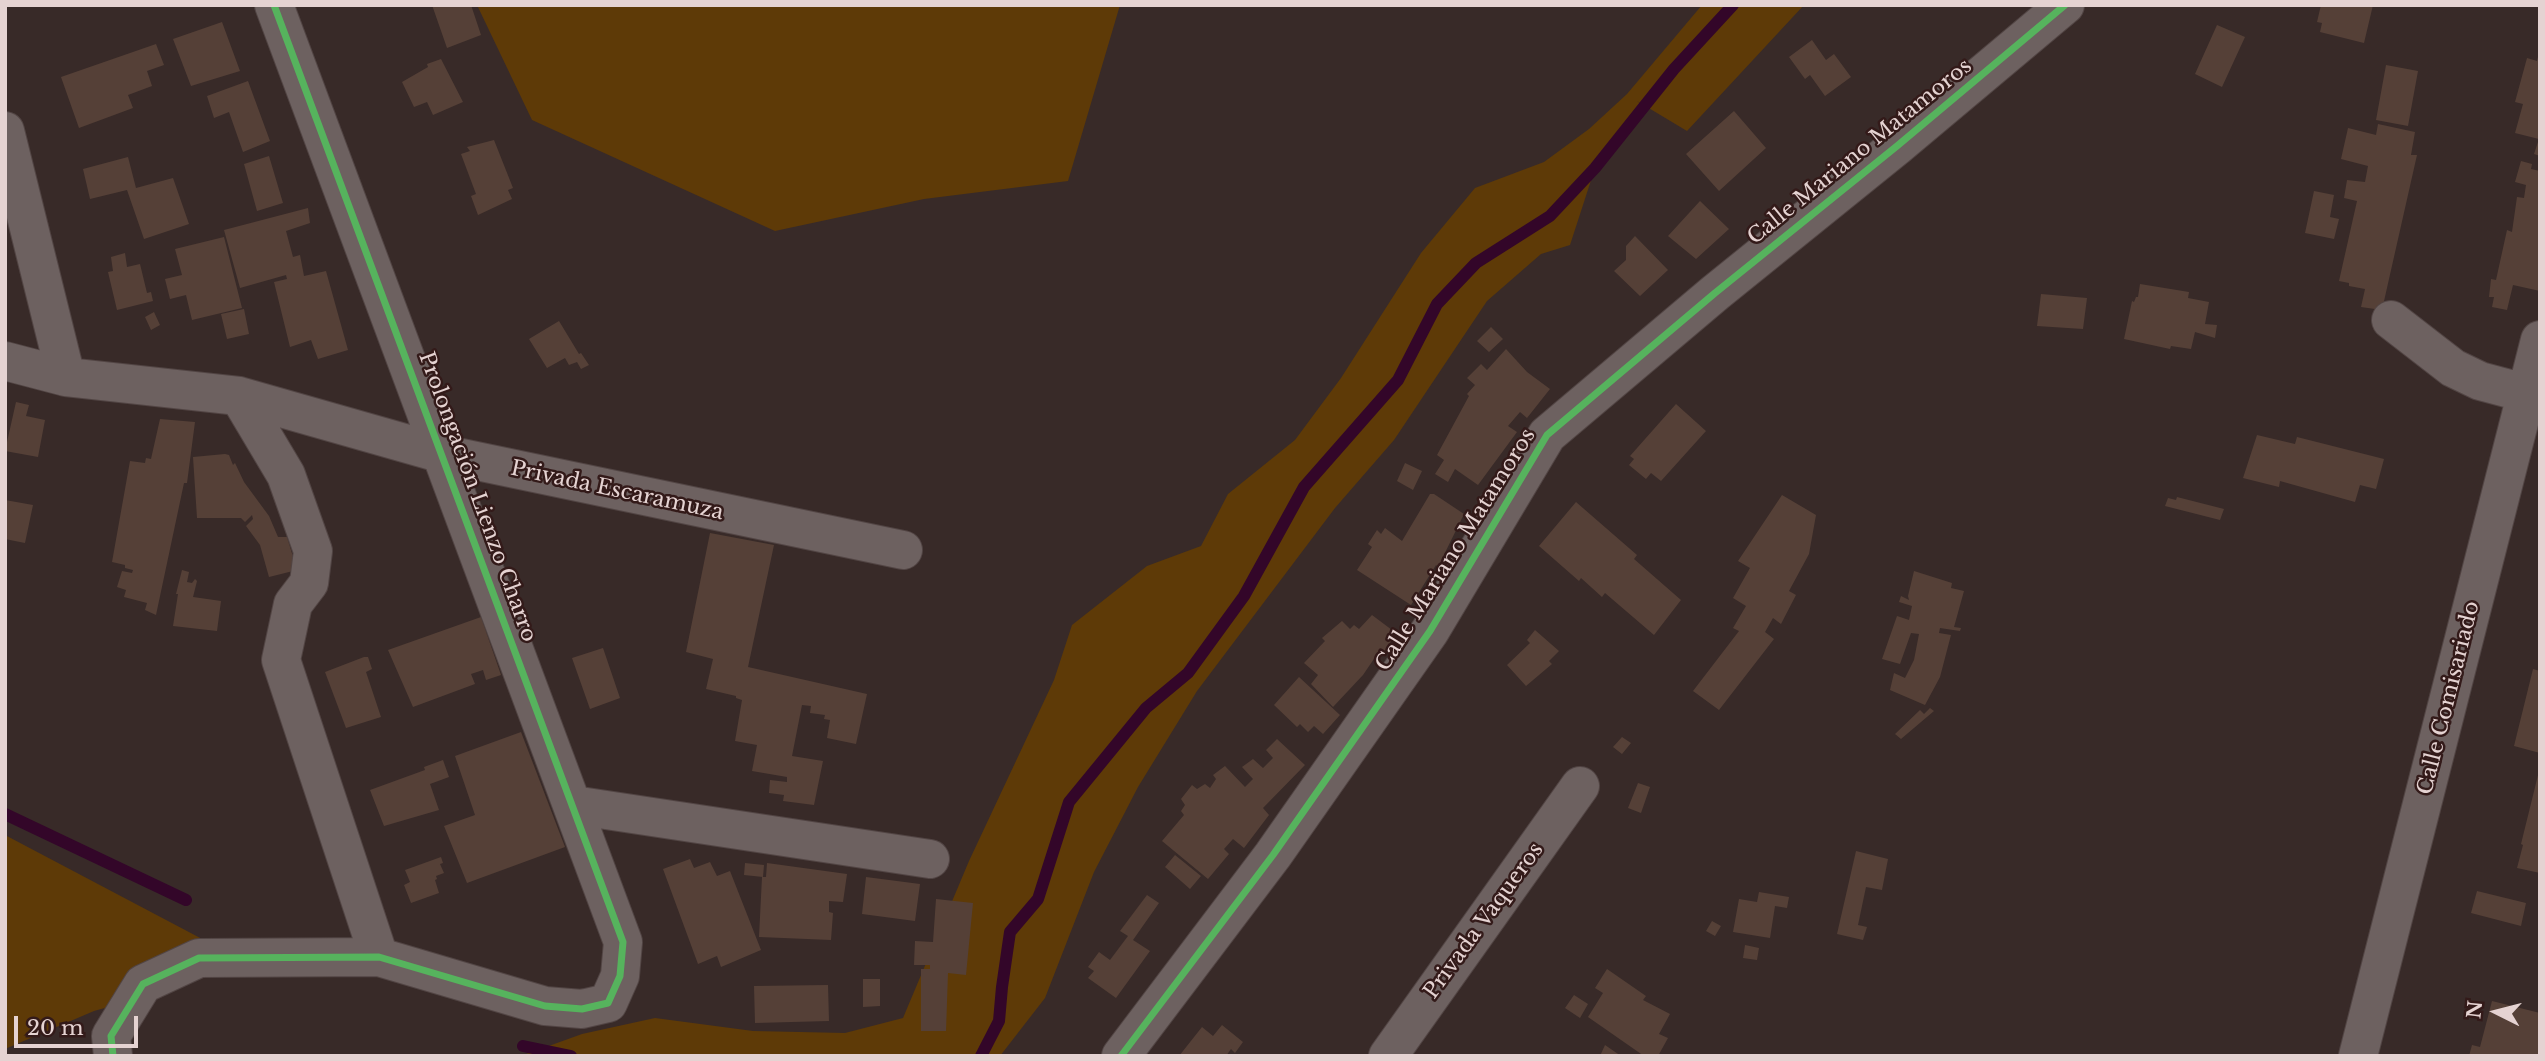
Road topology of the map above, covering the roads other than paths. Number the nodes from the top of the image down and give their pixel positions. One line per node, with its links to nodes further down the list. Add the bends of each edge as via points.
1 (274, 5): 10 (street, Prolongación Lienzo Charro)
2 (2065, 5): 17 (street, Calle Mariano Matamoros, via 1547,435 1430,631 1273,855)
3 (5, 131): 7 (street)
4 (2391, 320): 8 (street, via 2454,368 2480,381)
5 (2540, 340): 8 (street, Calle Comisariado)
6 (5, 361): 7 (street, Privada Escaramuza)
7 (65, 377): 9 (street, Privada Escaramuza)
8 (2533, 395): 19 (street, Calle Comisariado)
9 (239, 396): 10 (street, Privada Escaramuza); 15 (street, via 286,475 313,551 309,583 293,604 281,660)
10 (443, 454): 11 (street, Privada Escaramuza); 13 (street, Prolongación Lienzo Charro)
11 (903, 550)
12 (1580, 786): 18 (street, Privada Vaqueros)
13 (573, 805): 14 (street); 15 (street, Prolongación Lienzo Charro, via 623,942 620,976 608,1003 582,1009 545,1006)
14 (930, 859)
15 (379, 957): 16 (street, via 199,958 143,984 111,1036)
16 (113, 1056)
17 (1121, 1056)
18 (1388, 1056)
19 (2358, 1056)

